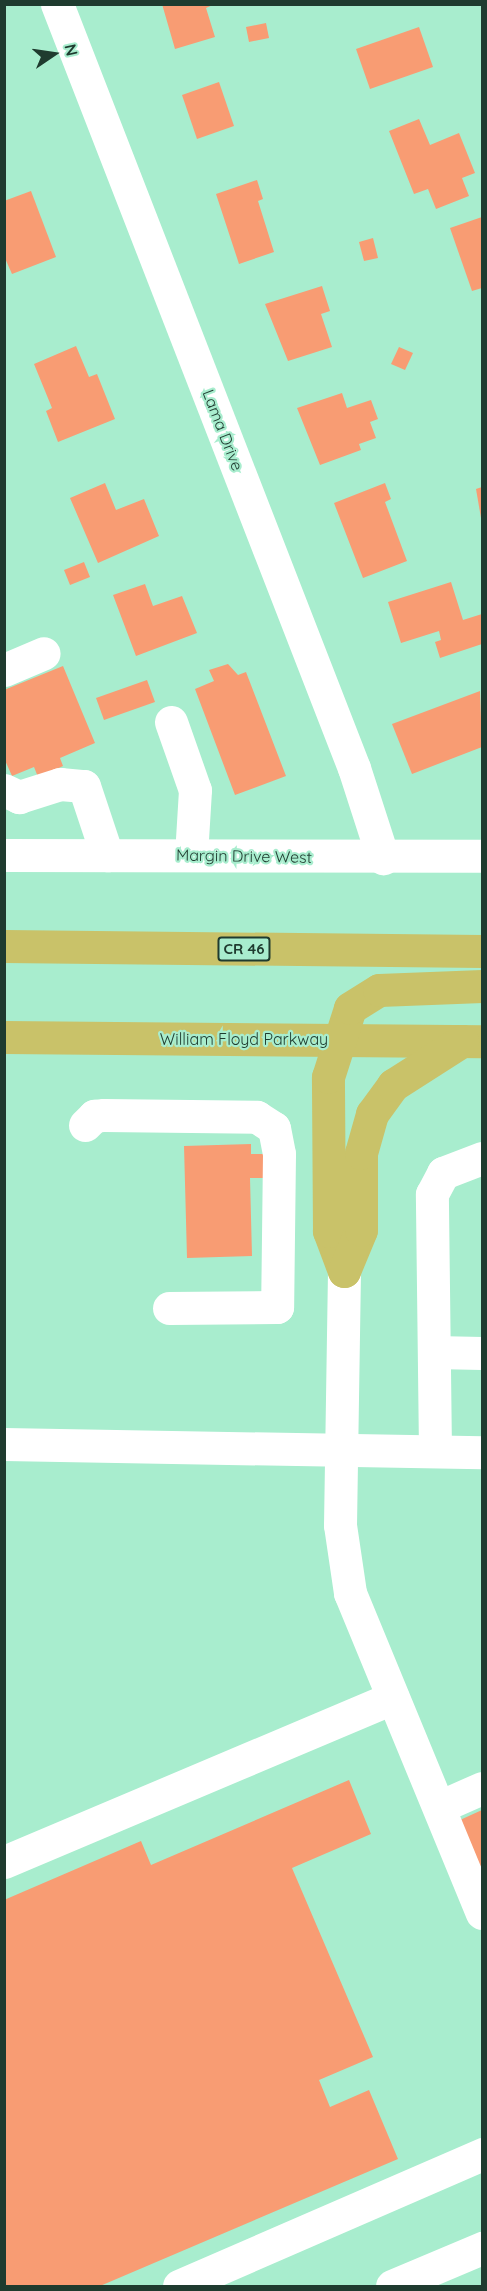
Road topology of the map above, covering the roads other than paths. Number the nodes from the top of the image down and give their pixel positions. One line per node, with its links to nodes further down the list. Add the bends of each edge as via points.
1 (57, 4): 10 (street, Lama Drive, via 350,757)
2 (44, 653): 3 (street)
3 (4, 670)
4 (171, 722): 8 (street, via 195,790)
5 (4, 790): 7 (street, via 19,797 60,784 84,786)
6 (4, 855): 7 (street, Margin Drive West)
7 (107, 855): 8 (street, Margin Drive West)
8 (191, 855): 10 (street, Margin Drive West)
9 (483, 856): 10 (street, Margin Drive West)
10 (383, 858)
11 (4, 946): 12 (highway, CR 46)
12 (483, 951)
13 (483, 986): 15 (highway, via 380,990 350,1008)
14 (4, 1037): 15 (highway, William Floyd Parkway)
15 (338, 1039): 16 (highway, William Floyd Parkway); 19 (highway, via 328,1077 328,1231)
16 (473, 1041): 19 (highway, via 393,1085 372,1114 361,1153 361,1230)
17 (85, 1125): 20 (street, via 94,1116 104,1115 257,1117 274,1128 279,1154 277,1307)
18 (483, 1158): 21 (street, via 443,1173 432,1194)
19 (344, 1271): 24 (street)
20 (169, 1308)
21 (434, 1352): 22 (street); 25 (street)
22 (483, 1353)
23 (4, 1444): 24 (street)
24 (341, 1450): 25 (street); 27 (street, via 340,1525 350,1593)
25 (435, 1451): 26 (street)
26 (483, 1452)
27 (393, 1698): 29 (street); 30 (street)
28 (483, 1788): 29 (street)
29 (439, 1807): 31 (street)
30 (4, 1862)
31 (483, 1912)
32 (483, 2154): 34 (street)
33 (483, 2248): 35 (street)
34 (179, 2286)
35 (392, 2286)

